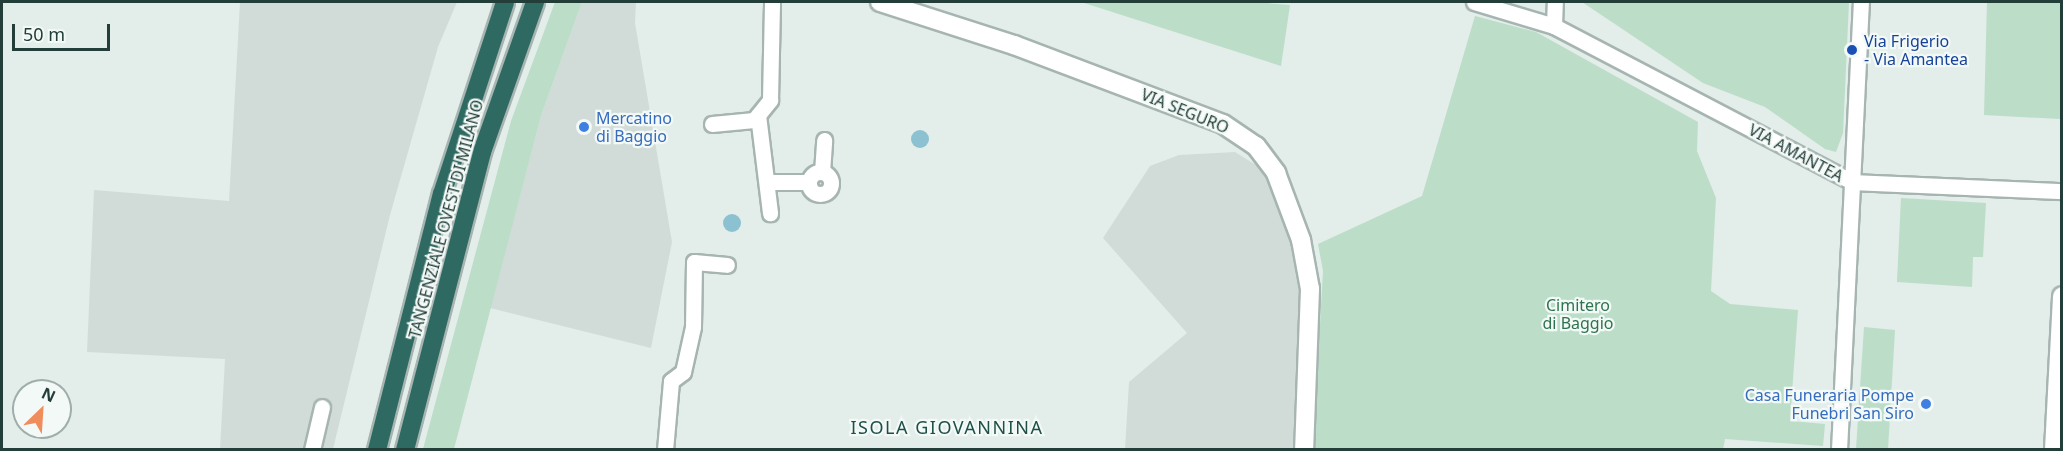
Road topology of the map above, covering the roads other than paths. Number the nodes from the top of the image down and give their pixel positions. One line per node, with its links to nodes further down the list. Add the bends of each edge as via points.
1 (505, 2): 20 (highway, TANGENZIALE OVEST DI MILANO, via 442,194)
2 (536, 2): 21 (highway, TANGENZIALE OVEST DI MILANO, via 482,152)
3 (772, 2): 9 (street, via 770,100)
4 (880, 2): 23 (street, VIA SEGURO, via 1014,45 1223,124 1256,146 1276,173 1301,240 1310,289)
5 (1474, 2): 8 (street, VIA AMANTEA)
6 (1555, 2): 8 (street)
7 (1861, 2): 13 (street)
8 (1554, 26): 13 (street, VIA AMANTEA)
9 (758, 115): 10 (street, via 754,120); 12 (street)
10 (712, 124)
11 (824, 140): 12 (street, via 822,172 831,179 826,193 815,193 809,182)
12 (768, 182): 15 (street)
13 (1853, 182): 14 (street, VIA AMANTEA); 24 (street)
14 (2061, 190)
15 (770, 213)
16 (727, 265): 22 (street, via 694,262 693,327 683,372 671,381)
17 (2061, 296): 25 (street)
18 (322, 406): 19 (street)
19 (312, 450)
20 (377, 450)
21 (405, 450)
22 (665, 450)
23 (1304, 450)
24 (1839, 450)
25 (2054, 450)

